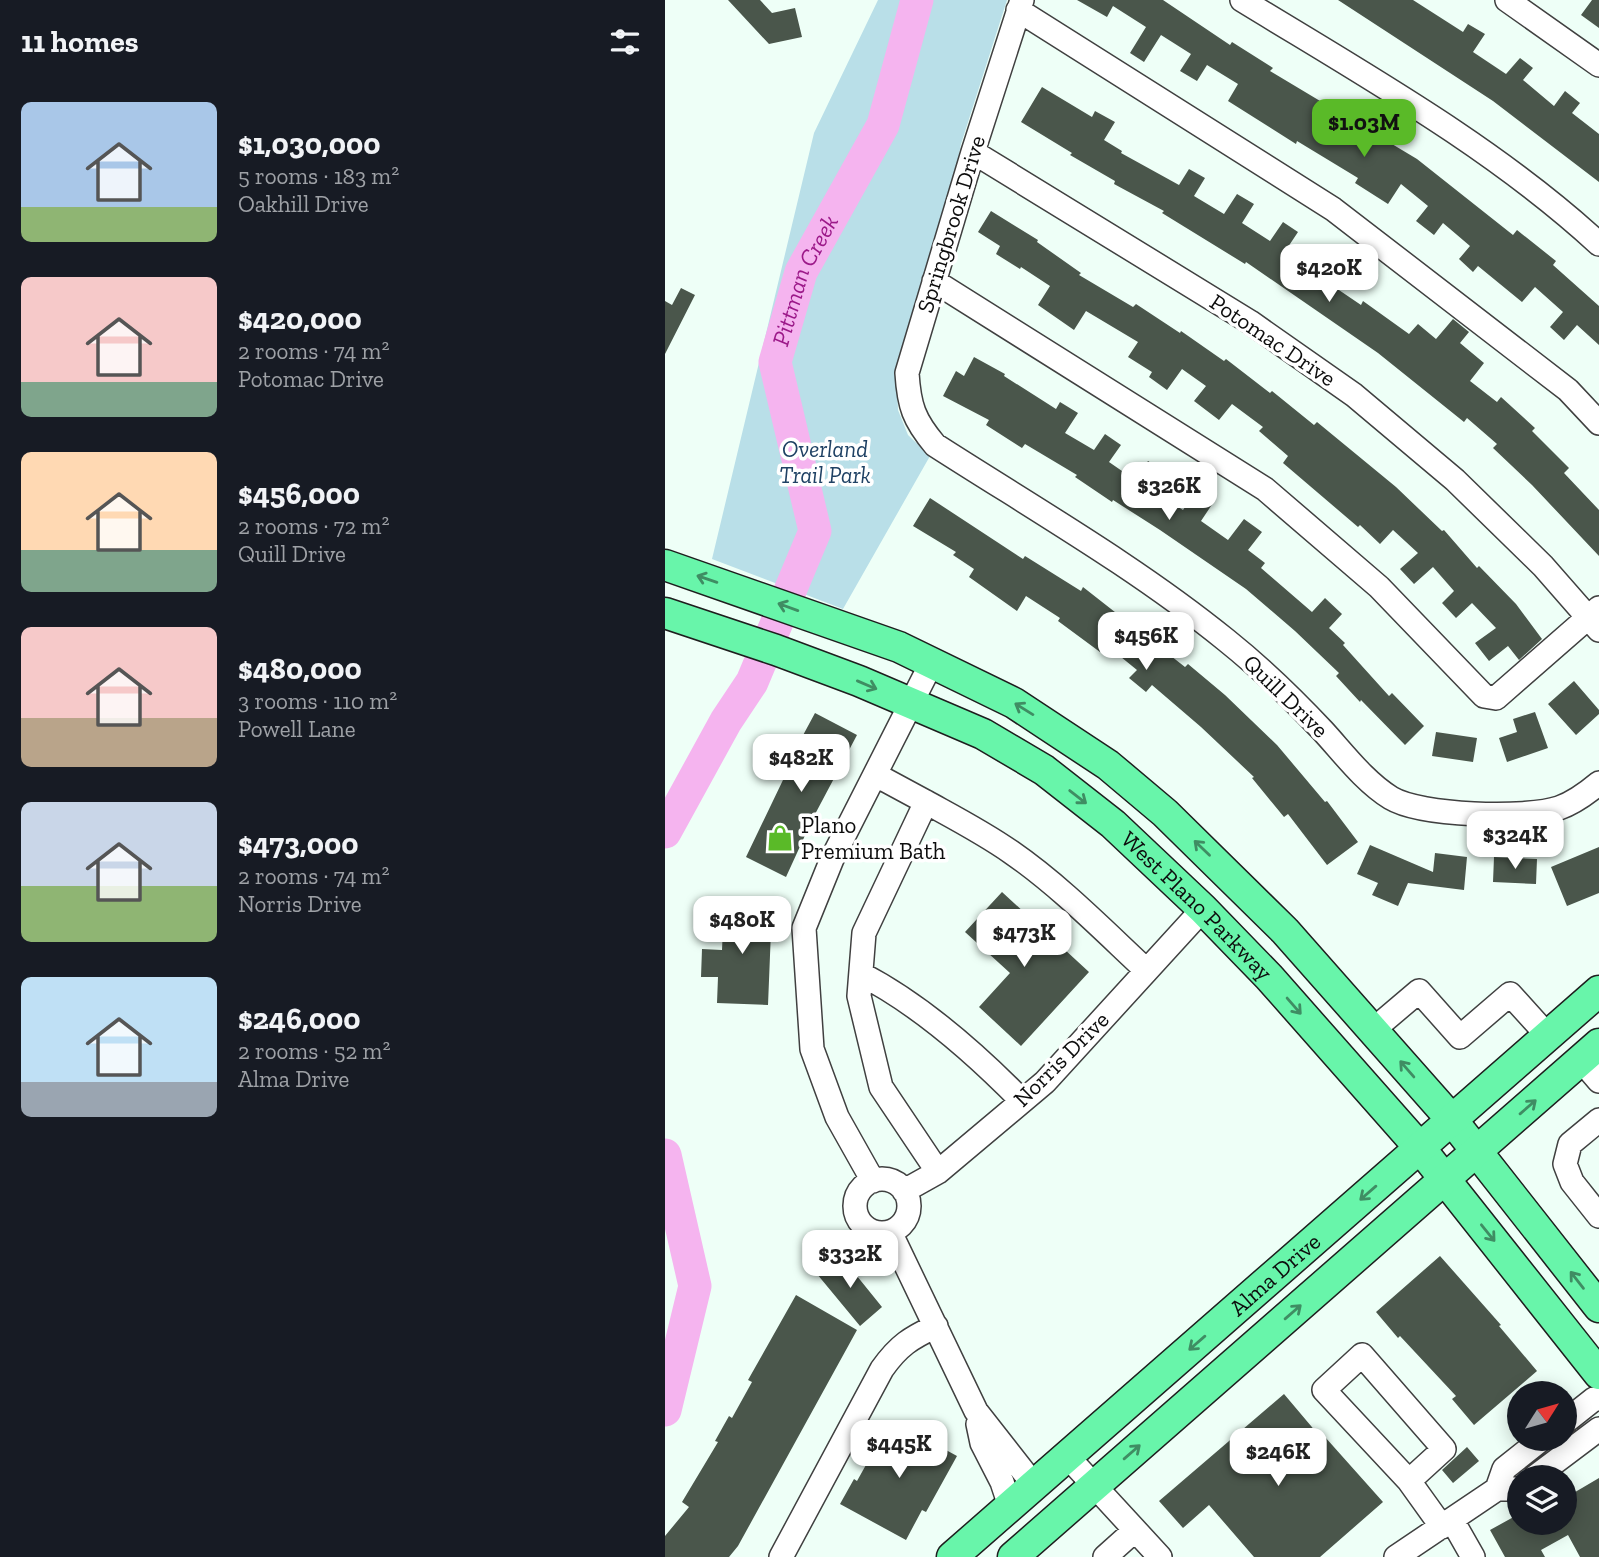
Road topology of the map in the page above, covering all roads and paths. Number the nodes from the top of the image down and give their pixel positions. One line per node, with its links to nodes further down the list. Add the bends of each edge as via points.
1 (1242, 0): 6 (street, via 1430,117 1523,182)
2 (1507, 0): 4 (street)
3 (1020, 5): 5 (street, Springbrook Drive); 8 (street, via 1333,209 1568,390)
4 (1599, 65)
5 (973, 152): 7 (street, Springbrook Drive); 12 (street, Potomac Drive, via 1250,322 1354,395 1455,480)
6 (1599, 244)
7 (934, 281): 9 (street, Springbrook Drive, via 907,373 908,400 918,425); 12 (street, via 1265,489 1379,587 1484,696 1496,698)
8 (1599, 423)
9 (935, 445): 16 (street, Quill Drive, via 1140,576 1227,641 1392,799 1415,808 1525,815 1559,808)
10 (665, 565): 13 (main road, West Plano Parkway, one-way to 10)
11 (665, 613): 14 (main road, West Plano Parkway, one-way to 14, via 803,660)
12 (1595, 619)
13 (932, 662): 14 (street); 18 (main road, West Plano Parkway, one-way to 13, via 1099,758 1014,703)
14 (912, 704): 15 (street); 19 (main road, West Plano Parkway, one-way to 19, via 983,734 1044,770 1113,824)
15 (876, 775): 17 (street); 33 (street, via 832,859 804,928 812,1049 837,1117)
16 (1599, 783)
17 (926, 802): 20 (street, via 1023,861); 21 (street, via 863,933)
18 (1234, 879): 19 (main road); 23 (main road, West Plano Parkway)
19 (1203, 909): 20 (street, Norris Drive); 29 (main road, West Plano Parkway, one-way to 29)
20 (1146, 970): 26 (street, Norris Drive, via 1045,1082)
21 (861, 974): 26 (street, via 896,993 989,1067); 31 (street, via 859,996 881,1087)
22 (1599, 991): 24 (main road, Alma Drive)
23 (1373, 1030): 24 (street, via 1419,991 1460,1037 1510,994); 27 (main road, West Plano Parkway, one-way to 23)
24 (1548, 1036): 27 (main road, Alma Drive)
25 (1593, 1062): 30 (main road, Alma Drive, one-way to 25)
26 (1022, 1101): 31 (street, Norris Drive)
27 (1452, 1120): 29 (main road, Alma Drive); 30 (main road, West Plano Parkway)
28 (1599, 1120): 35 (street, via 1570,1144 1565,1164)
29 (1420, 1149): 32 (main road, West Plano Parkway); 47 (main road, Alma Drive, one-way to 47)
30 (1477, 1152): 32 (main road, Alma Drive); 37 (main road, West Plano Parkway, one-way to 30)
31 (938, 1172): 34 (street, Norris Drive)
32 (1445, 1180): 39 (main road, West Plano Parkway, one-way to 39); 54 (main road, Alma Drive, one-way to 32)
33 (873, 1181): 34 (street, via 890,1181); 36 (street, via 859,1192 856,1210 872,1231)
34 (904, 1191): 36 (street, via 908,1215)
35 (1599, 1216)
36 (890, 1232): 38 (street)
37 (1599, 1307)
38 (936, 1326): 41 (street); 60 (street, via 905,1342 882,1369)
39 (1599, 1374)
40 (1599, 1399): 42 (street)
41 (976, 1411): 53 (street); 56 (street, via 982,1443)
42 (1577, 1412)
43 (1599, 1429): 44 (street)
44 (1577, 1437)
45 (1527, 1451): 48 (street)
46 (1559, 1451): 49 (street)
47 (1067, 1456): 53 (main road, Alma Drive); 54 (street)
48 (1509, 1465)
49 (1546, 1465)
50 (1507, 1467): 52 (street)
51 (1409, 1481): 51 (street, via 1324,1390 1362,1355 1444,1448); 57 (street)
52 (1507, 1484)
53 (1034, 1485): 56 (main road, Alma Drive); 59 (main road, via 1035,1506)
54 (1094, 1486): 58 (street); 59 (main road, Alma Drive)
55 (1507, 1490): 57 (street)
56 (1010, 1506): 61 (main road, Alma Drive)
57 (1447, 1523): 64 (street); 65 (street)
58 (1135, 1531): 62 (street); 63 (street)
59 (1019, 1551)
60 (781, 1557)
61 (952, 1557)
62 (1105, 1557)
63 (1160, 1557)
64 (1396, 1557)
65 (1473, 1557)

